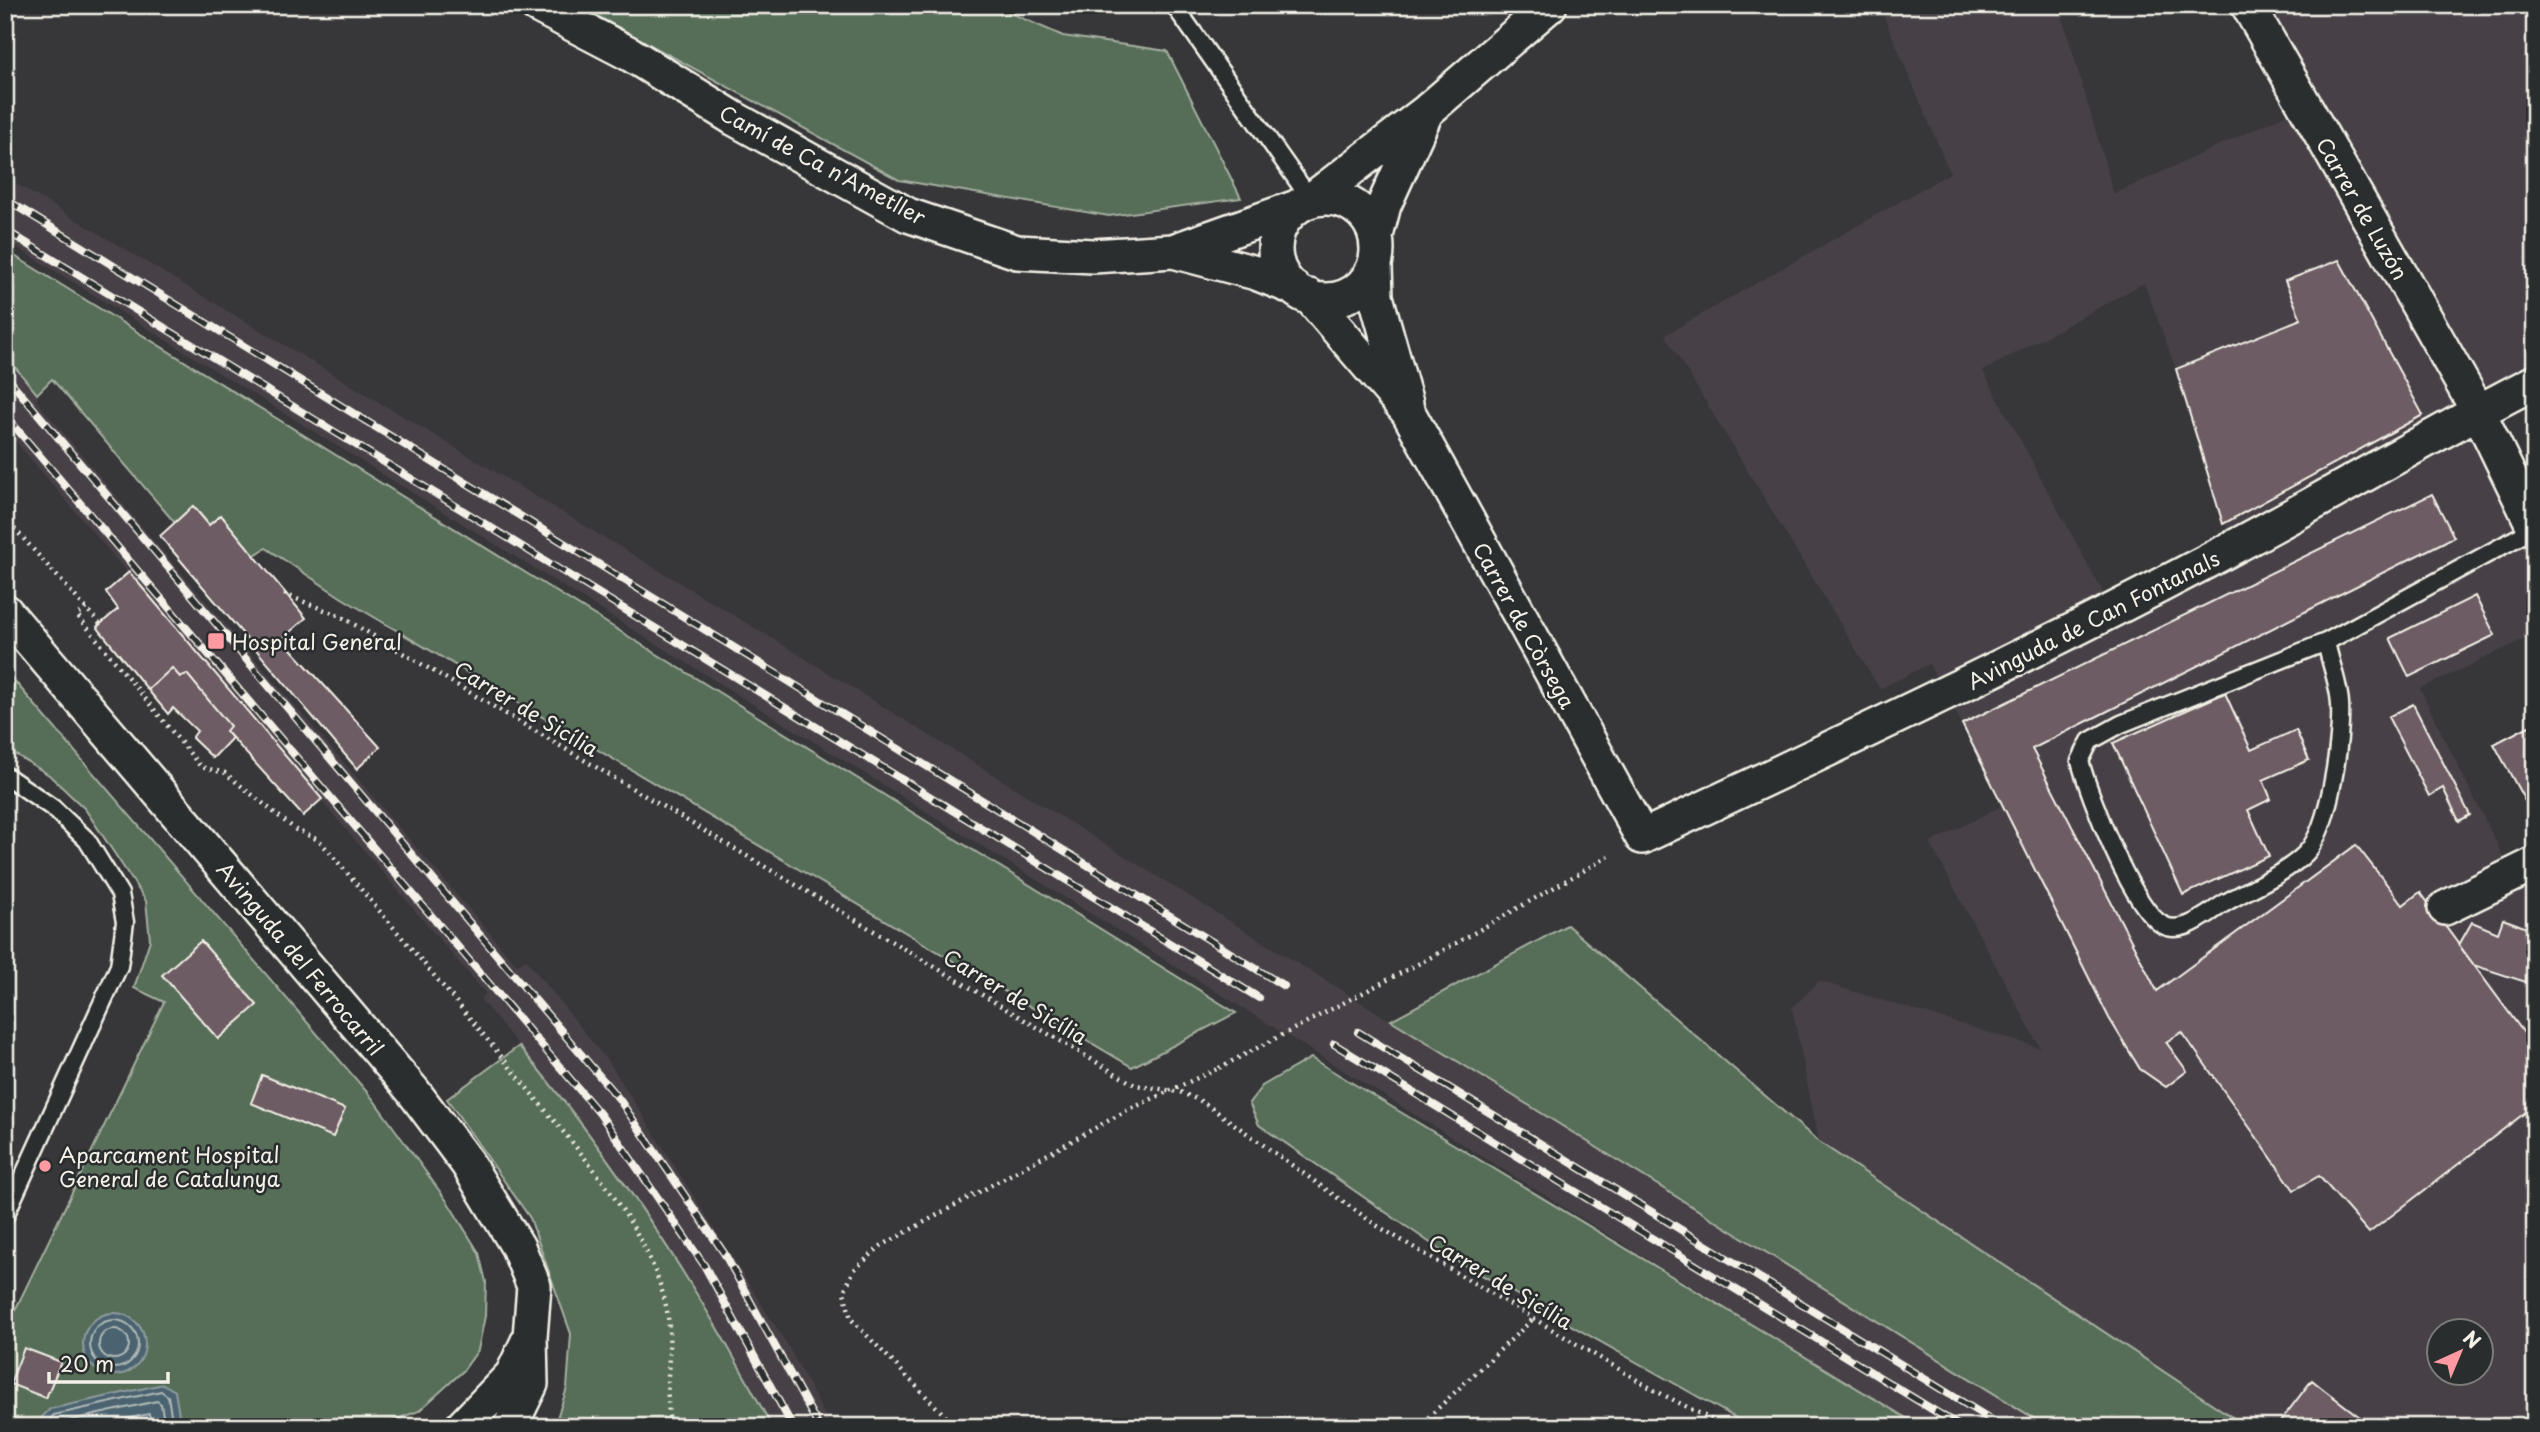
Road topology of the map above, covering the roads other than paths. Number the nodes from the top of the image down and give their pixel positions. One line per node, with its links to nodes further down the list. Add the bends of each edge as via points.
1 (536, 5): 8 (street, Camí de Ca n'Ametller, via 630,54 735,119 908,215 1017,252 1093,256)
2 (1174, 5): 6 (lane)
3 (1550, 5): 5 (street, Camí de Ca n'Ametller)
4 (2248, 5): 11 (street, Carrer de Luzón)
5 (1427, 111): 6 (street, Camí de Ca n'Ametller); 7 (street, Camí de Ca n'Ametller, via 1384,205)
6 (1304, 204): 7 (street, via 1327,198 1358,208); 8 (street, Camí de Ca n'Ametller); 9 (street, via 1286,218 1276,247 1277,262)
7 (1375, 250): 9 (street, via 1367,279 1356,290 1325,300); 12 (street, Carrer de Còrsega, via 1376,297)
8 (1173, 251): 9 (street, Camí de Ca n'Ametller, via 1256,273)
9 (1301, 292): 12 (street, Carrer de Còrsega)
10 (2535, 382): 11 (street, Avinguda de Can Fontanals)
11 (2478, 411): 13 (street, Carrer de Luzón); 17 (street, Avinguda de Can Fontanals, via 2233,548 1905,714)
12 (1408, 412): 17 (street, Carrer de Còrsega)
13 (2535, 529): 15 (lane)
14 (5, 611): 21 (street, Avinguda del Ferrocarril, via 360,1028 467,1163 518,1247 534,1286)
15 (2326, 642): 15 (lane, via 2340,703 2339,740 2321,828 2307,852 2289,865 2185,927 2165,927 2147,914 2091,802 2080,761 2090,741 2121,724)
16 (5, 775): 20 (lane, via 53,808 87,841 120,894 125,922 119,966)
17 (1642, 837)
18 (2535, 864): 19 (street)
19 (2445, 908)
20 (5, 1216)
21 (530, 1337): 22 (street, via 512,1375); 23 (street, Avinguda del Ferrocarril, via 531,1384)
22 (462, 1427)
23 (510, 1427)

